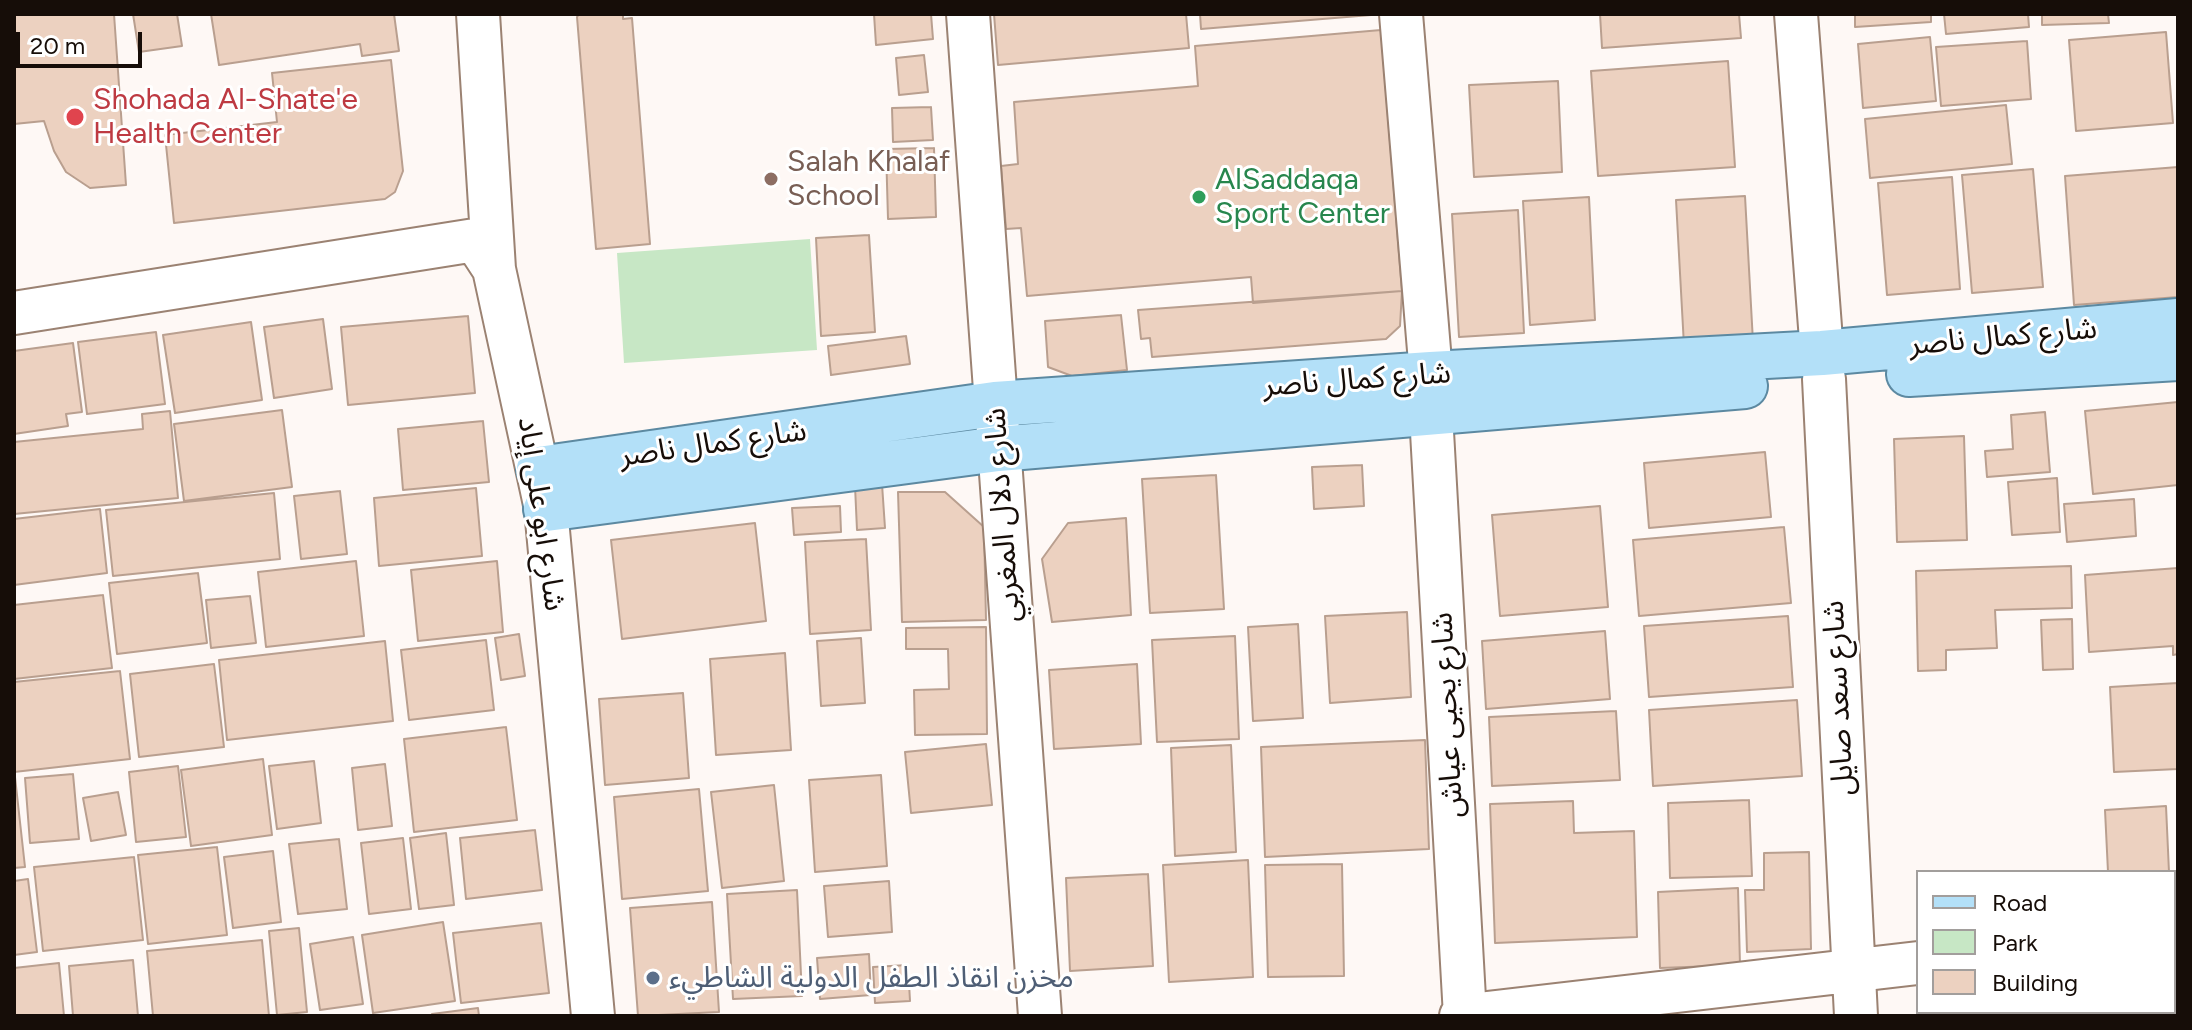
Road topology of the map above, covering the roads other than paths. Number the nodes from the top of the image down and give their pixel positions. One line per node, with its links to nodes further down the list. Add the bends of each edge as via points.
1 (478, 14): 5 (street, شارع ابو على إياد)
2 (968, 14): 11 (street, شارع دلال المغربي)
3 (1401, 14): 10 (street, شارع يحيى عياش)
4 (1796, 14): 9 (street, شارع سعد صايل)
5 (494, 269): 6 (street, via 475,240); 13 (street, شارع ابو على إياد)
6 (14, 313)
7 (2178, 321): 9 (main road, شارع كمال ناصر)
8 (2178, 358): 9 (main road, شارع كمال ناصر)
9 (1823, 366): 10 (main road, شارع كمال ناصر); 15 (street, شارع سعد صايل)
10 (1431, 394): 11 (main road, شارع كمال ناصر); 12 (main road, شارع كمال ناصر); 18 (street, شارع يحيى عياش)
11 (995, 404): 12 (street, شارع دلال المغربي); 13 (main road, شارع كمال ناصر)
12 (998, 449): 13 (main road, شارع كمال ناصر); 17 (street, شارع دلال المغربي)
13 (543, 489): 16 (street, شارع ابو على إياد)
14 (1916, 963): 15 (street)
15 (1851, 969): 18 (street); 19 (street, شارع سعد صايل)
16 (593, 1016)
17 (1040, 1016)
18 (1464, 1016)
19 (1856, 1016)

